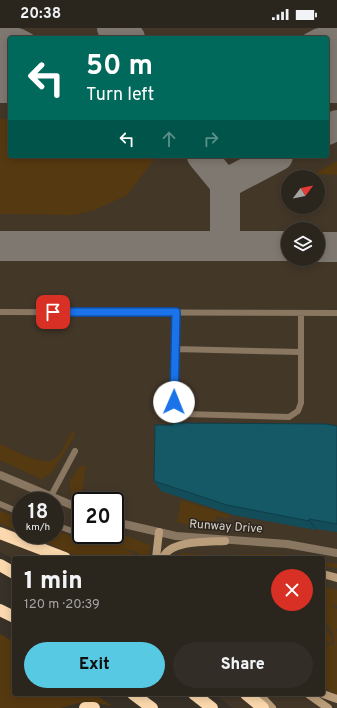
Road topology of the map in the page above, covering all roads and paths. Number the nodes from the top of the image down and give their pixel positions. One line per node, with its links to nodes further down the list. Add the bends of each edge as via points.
1 (176, 312): 2 (lane); 3 (lane); 5 (lane)
2 (0, 313)
3 (301, 313): 4 (lane); 6 (lane)
4 (337, 314)
5 (175, 349): 6 (lane); 6 (lane, via 174,402 177,409 184,414 289,417 298,410 301,403)
6 (301, 352)
7 (75, 451): 10 (lane)
8 (0, 475): 9 (street)
9 (41, 492)
10 (53, 492)
11 (0, 504): 12 (lane)
12 (12, 509)
13 (124, 524): 14 (street, Runway Drive)
14 (159, 532): 17 (street, Runway Drive); 21 (main road)
15 (0, 533): 20 (highway)
16 (0, 538): 19 (highway)
17 (225, 541): 18 (street, Runway Drive, via 287,544); 22 (main road, via 175,546)
18 (337, 552)
19 (40, 556)
20 (60, 556)
21 (156, 556)
22 (164, 556)
23 (0, 565): 24 (highway)
24 (12, 572)
25 (325, 574): 26 (main road)
26 (335, 577)
27 (0, 610): 28 (highway)
28 (12, 617)
29 (325, 695): 35 (main road)
30 (136, 696): 38 (highway)
31 (197, 696): 39 (highway)
32 (248, 696): 40 (highway)
33 (260, 696): 41 (main road)
34 (311, 696): 42 (main road)
35 (337, 699)
36 (85, 708): 37 (highway)
37 (94, 708)
38 (152, 708)
39 (212, 708)
40 (263, 708)
41 (272, 708)
42 (328, 708)

